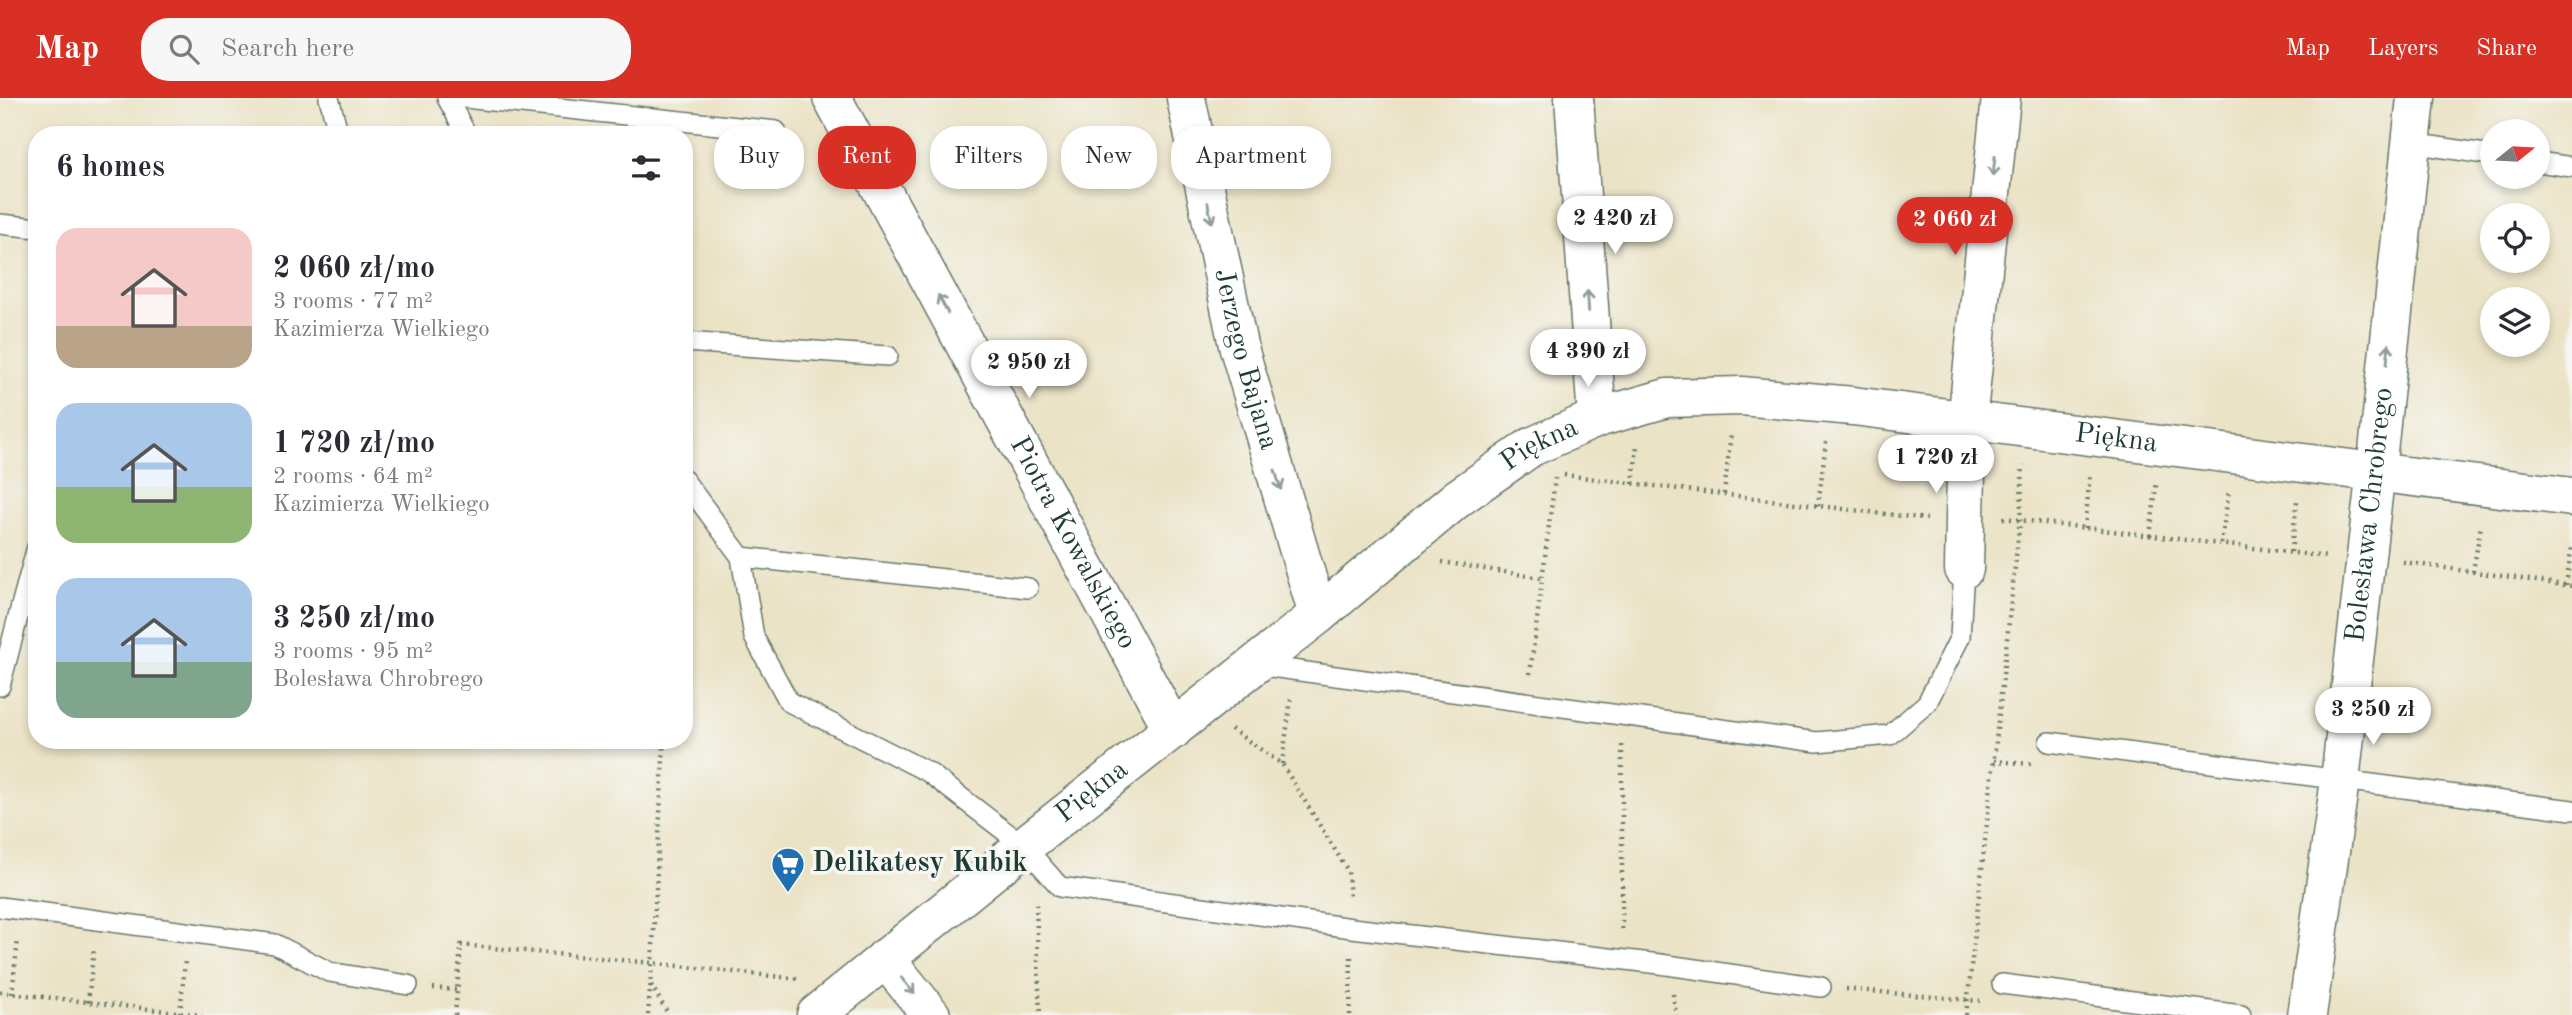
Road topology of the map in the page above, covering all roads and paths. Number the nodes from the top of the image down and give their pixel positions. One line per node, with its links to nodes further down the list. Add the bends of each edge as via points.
1 (328, 98): 9 (lane)
2 (447, 98): 10 (lane)
3 (465, 98): 11 (lane)
4 (832, 98): 62 (street, Piotra Kowalskiego, one-way to 4)
5 (1186, 98): 56 (street, Jerzego Bajana, one-way to 56, via 1238,345)
6 (1574, 98): 20 (street, one-way to 6)
7 (2001, 98): 21 (street, one-way to 21)
8 (2416, 98): 12 (street, Bolesława Chrobrego)
9 (336, 126)
10 (462, 126)
11 (729, 126)
12 (2411, 143): 13 (lane); 27 (street, Bolesława Chrobrego, one-way to 12)
13 (2480, 153)
14 (2550, 164): 15 (lane)
15 (2572, 167)
16 (0, 224): 17 (lane)
17 (28, 227)
18 (693, 343): 19 (lane)
19 (888, 356)
20 (1597, 418): 21 (street, Piękna, via 1667,398 1741,396); 56 (street, Piękna, via 1531,447 1458,498)
21 (1967, 422): 27 (street, Piękna); 39 (street)
22 (1731, 425): 35 (path)
23 (1827, 431): 37 (path)
24 (1638, 435): 32 (path)
25 (2024, 454): 40 (path)
26 (2091, 464): 41 (path)
27 (2376, 471): 36 (street, Piękna); 65 (street, Bolesława Chrobrego)
28 (2158, 472): 42 (path)
29 (1545, 473): 30 (path)
30 (1556, 474): 32 (path); 52 (path)
31 (2230, 482): 43 (path)
32 (1633, 484): 35 (path)
33 (693, 492): 46 (lane)
34 (2298, 492): 45 (path)
35 (1724, 494): 37 (path)
36 (2572, 497)
37 (1818, 506): 39 (path)
38 (2483, 512): 51 (path)
39 (1965, 519): 40 (path); 50 (street)
40 (2020, 520): 41 (path); 85 (path)
41 (2085, 528): 42 (path)
42 (2150, 536): 43 (path)
43 (2221, 544): 45 (path)
44 (2572, 545): 53 (path)
45 (2291, 552): 47 (path)
46 (741, 556): 54 (lane); 67 (lane, via 754,637 789,702 928,772)
47 (2335, 558)
48 (1434, 561): 52 (path)
49 (2400, 562): 51 (path)
50 (1964, 569): 60 (lane, via 1960,637 1927,703 1890,736 1817,742)
51 (2473, 572): 53 (path)
52 (1541, 578): 59 (path)
53 (2569, 585)
54 (1028, 588)
55 (28, 606): 58 (lane)
56 (1318, 615): 57 (street, Piękna)
57 (1254, 665): 59 (lane); 62 (street, Piękna)
58 (0, 686)
59 (1527, 703): 60 (lane)
60 (1622, 716): 75 (path)
61 (1229, 728): 72 (path, via 1282,764 1348,871)
62 (1173, 730): 67 (street, Piękna)
63 (2049, 742): 65 (lane)
64 (664, 749): 76 (path)
65 (2340, 780): 66 (lane); 98 (street, Bolesława Chrobrego)
66 (2572, 810)
67 (1024, 846): 72 (lane, via 1060,887); 74 (street, Piękna)
68 (1035, 896): 94 (path)
69 (0, 907): 70 (lane)
70 (21, 910): 71 (lane); 84 (path)
71 (97, 920): 73 (lane); 86 (path)
72 (1352, 928): 75 (lane); 95 (path)
73 (188, 932): 78 (lane, via 275,944 328,972); 87 (path)
74 (885, 958): 80 (street, Piękna); 93 (street, one-way to 93)
75 (1622, 960): 81 (lane)
76 (652, 963): 79 (path); 80 (path); 89 (path, via 461,945)
77 (2002, 984): 82 (lane)
78 (408, 985)
79 (650, 985): 90 (path); 91 (path)
80 (852, 985): 92 (street, Piękna)
81 (1821, 987): 85 (path)
82 (2036, 988): 85 (path, via 2016,1005); 97 (lane)
83 (0, 992): 84 (path)
84 (12, 994): 86 (path)
85 (1968, 1000): 96 (path)
86 (88, 1002): 87 (path)
87 (180, 1013): 88 (path)
88 (202, 1015)
89 (455, 1015)
90 (648, 1015)
91 (669, 1015)
92 (816, 1015)
93 (931, 1015)
94 (1040, 1015)
95 (1350, 1015)
96 (1966, 1015)
97 (2241, 1015)
98 (2307, 1015)

